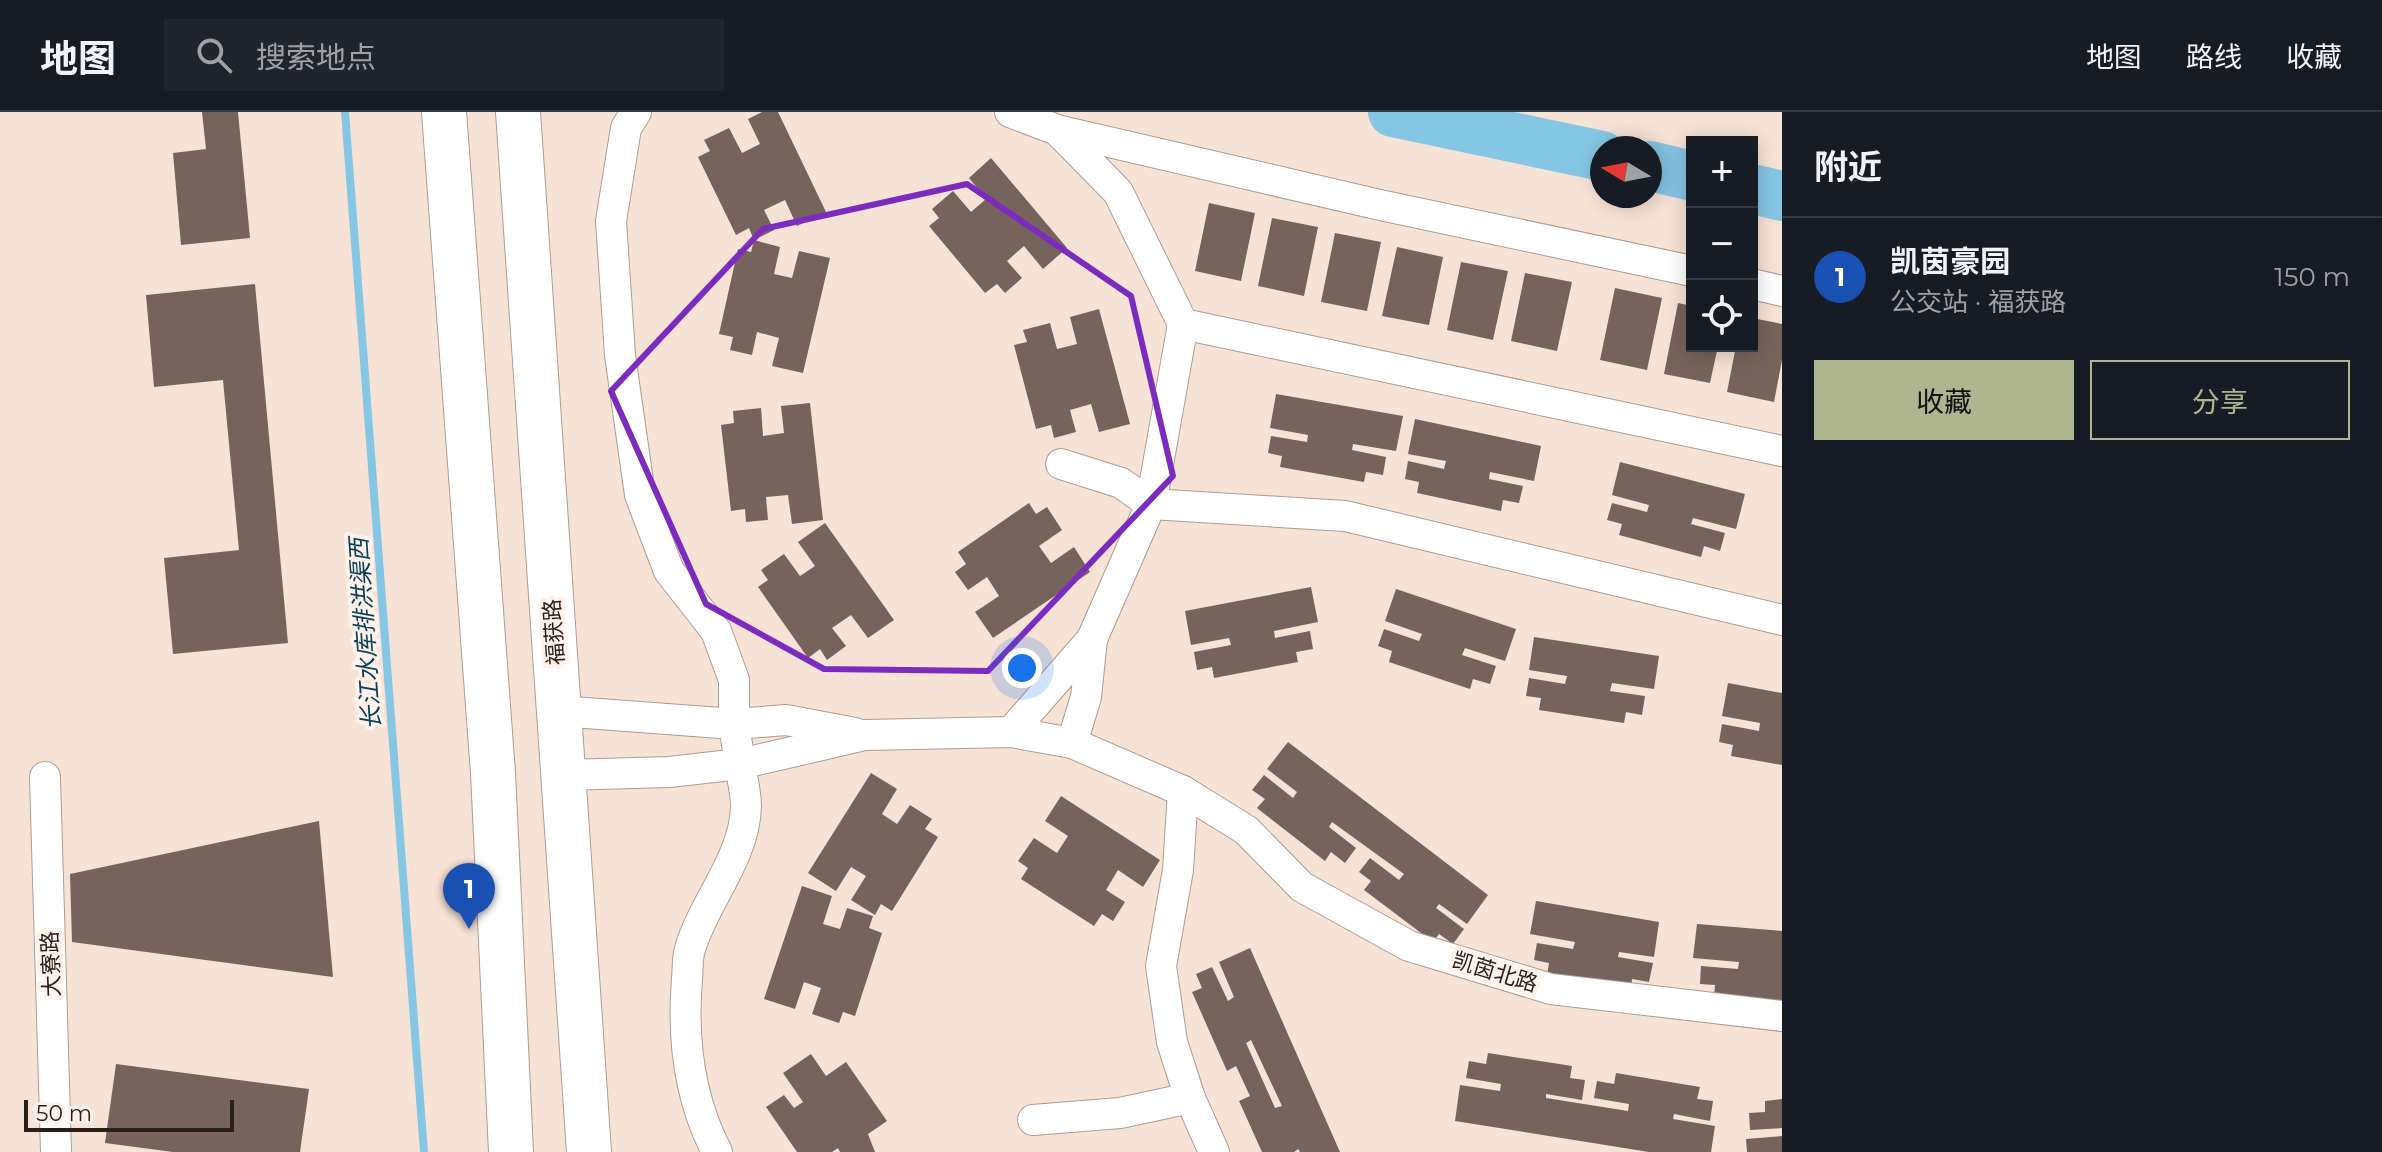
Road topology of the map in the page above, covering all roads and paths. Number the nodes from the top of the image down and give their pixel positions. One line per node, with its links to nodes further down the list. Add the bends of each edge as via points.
1 (444, 112): 28 (street, via 492,757)
2 (518, 112): 15 (street, 福获路)
3 (636, 112): 16 (street, via 626,128 611,221 620,355 640,495 669,571 716,631 734,680)
4 (1010, 112): 5 (street)
5 (1057, 130): 6 (street); 9 (street, via 1118,192)
6 (1686, 270)
7 (1758, 285): 8 (street)
8 (1782, 291)
9 (1183, 324): 10 (street); 12 (street)
10 (1782, 451)
11 (1061, 464): 12 (street, via 1121,483)
12 (1151, 504): 13 (street, via 1345,516); 14 (street)
13 (1782, 620)
14 (1092, 639): 17 (street); 19 (street, via 1086,697)
15 (559, 711): 16 (street); 21 (street, 福获路)
16 (734, 724): 18 (street, via 786,720); 20 (street)
17 (1011, 732): 18 (street, 凯茵北路); 19 (street, 凯茵北路)
18 (865, 735): 20 (street)
19 (1072, 743): 23 (street, 凯茵北路)
20 (740, 764): 21 (street); 30 (street, via 743,822 736,850 689,950 685,1006 689,1075)
21 (564, 775): 29 (street, 福获路)
22 (45, 777): 27 (street, 大寮路)
23 (1183, 791): 24 (street, 凯茵北路, via 1246,830 1302,887 1409,946 1551,989); 25 (street, via 1178,870 1161,966 1172,1042)
24 (1782, 1016)
25 (1190, 1098): 26 (street, via 1120,1113); 31 (street)
26 (1033, 1120)
27 (56, 1152)
28 (511, 1152)
29 (589, 1152)
30 (717, 1152)
31 (1214, 1152)

